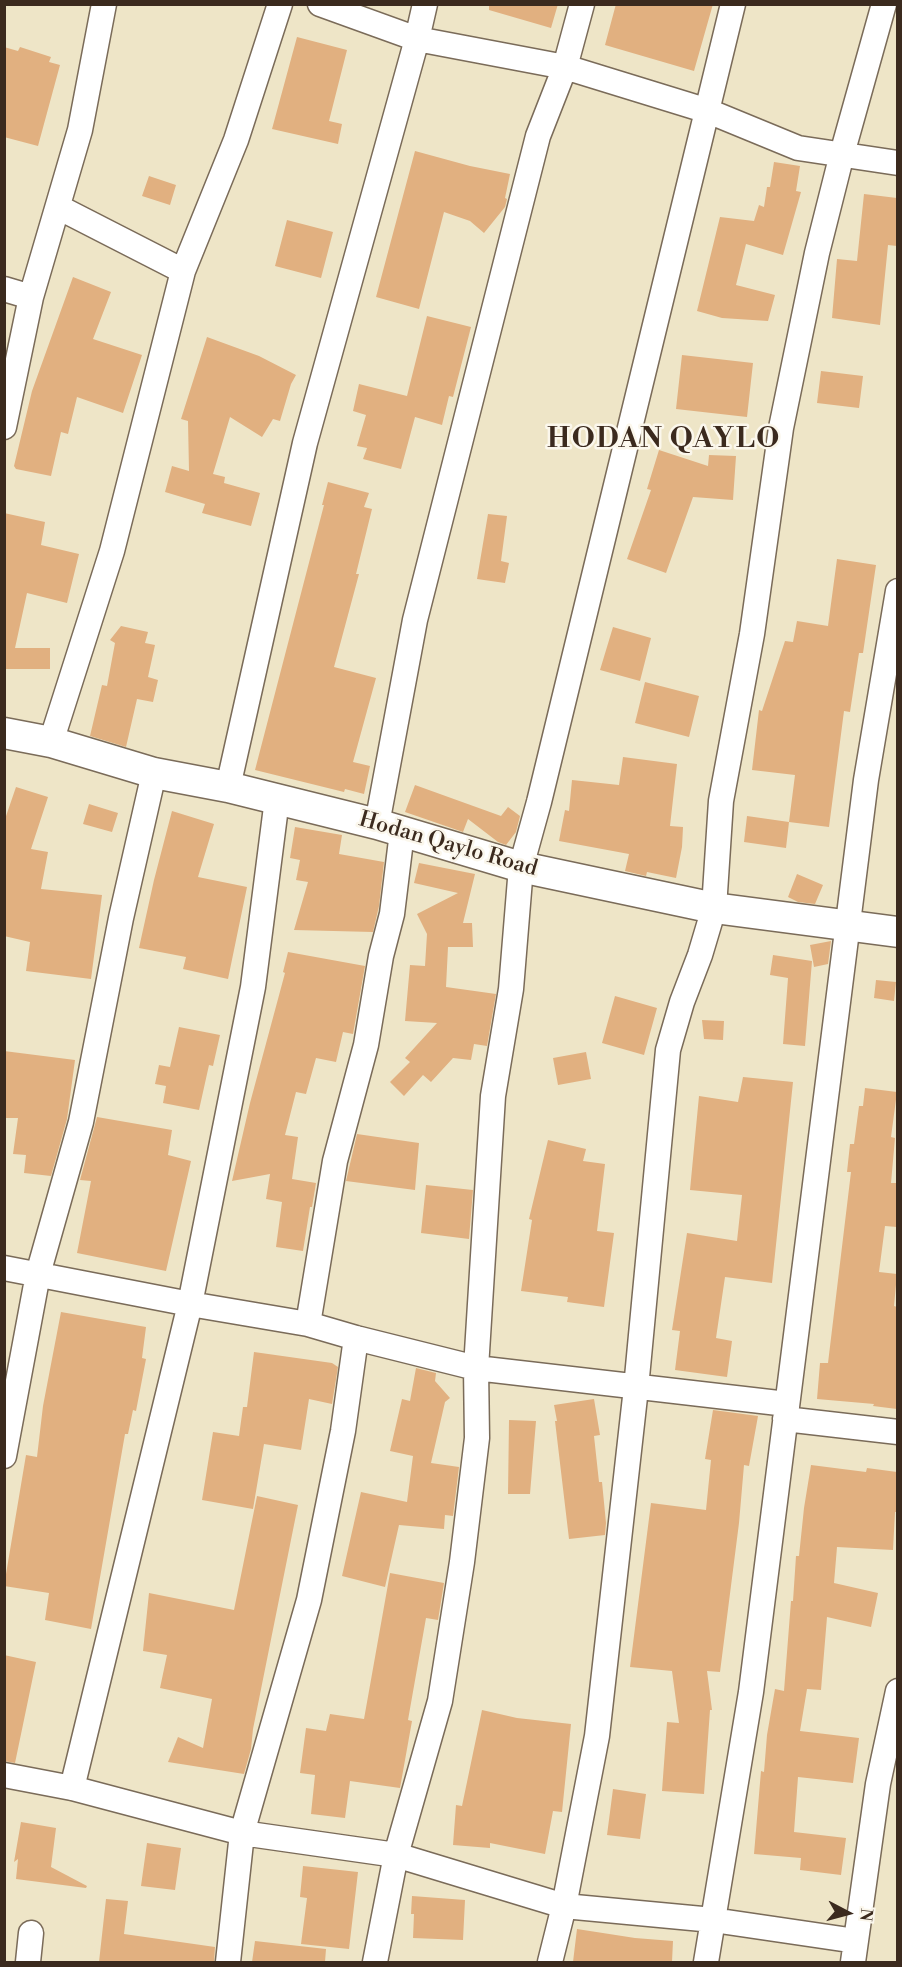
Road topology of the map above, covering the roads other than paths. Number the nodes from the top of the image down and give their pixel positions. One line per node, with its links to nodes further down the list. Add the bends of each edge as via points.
1 (104, 4): 13 (street, via 80,130)
2 (280, 4): 14 (street, via 236,140)
3 (320, 4): 8 (street)
4 (425, 4): 8 (street)
5 (582, 4): 9 (street)
6 (734, 4): 10 (street)
7 (884, 4): 11 (street)
8 (417, 39): 9 (street); 22 (street, via 305,443)
9 (565, 67): 10 (street); 24 (street, via 538,136 415,620)
10 (708, 111): 11 (street, via 798,148); 25 (street)
11 (842, 154): 12 (street); 26 (street, via 781,428 752,634 721,801)
12 (897, 163)
13 (58, 207): 14 (street); 16 (street)
14 (183, 271): 20 (street, via 112,551)
15 (4, 290): 16 (street)
16 (31, 297): 17 (street)
17 (4, 427)
18 (897, 591): 27 (street, via 866,780)
19 (4, 733): 20 (street, Hodan Qaylo Road)
20 (51, 742): 21 (street, Hodan Qaylo Road)
21 (153, 773): 22 (street, Hodan Qaylo Road); 30 (street, via 81,1122)
22 (228, 787): 23 (street, Hodan Qaylo Road)
23 (278, 799): 24 (street, Hodan Qaylo Road); 31 (street, via 253,987)
24 (389, 828): 25 (street, Hodan Qaylo Road); 32 (street, via 392,914 366,1045 335,1161)
25 (521, 867): 26 (street, Hodan Qaylo Road); 34 (street, via 511,989 493,1096)
26 (714, 908): 27 (street, Hodan Qaylo Road); 35 (street, via 668,1050)
27 (848, 926): 28 (street, Hodan Qaylo Road); 36 (street)
28 (897, 932)
29 (4, 1268): 30 (street)
30 (38, 1274): 31 (street); 38 (street)
31 (190, 1304): 32 (street); 41 (street)
32 (308, 1324): 33 (street)
33 (356, 1338): 34 (street); 42 (street, via 343,1431 309,1600)
34 (476, 1368): 35 (street); 43 (street, via 477,1438 440,1701)
35 (636, 1388): 36 (street); 44 (street, via 597,1736)
36 (786, 1411): 37 (street); 45 (street, via 751,1692)
37 (897, 1432)
38 (4, 1456)
39 (897, 1691): 47 (street, via 878,1784)
40 (4, 1775): 41 (street)
41 (72, 1788): 42 (street)
42 (242, 1833): 43 (street); 49 (street)
43 (396, 1855): 44 (street); 50 (street)
44 (564, 1906): 45 (street); 51 (street)
45 (713, 1920): 47 (street); 52 (street)
46 (31, 1933): 48 (street)
47 (854, 1952)
48 (28, 1962)
49 (228, 1962)
50 (375, 1962)
51 (550, 1962)
52 (706, 1962)

